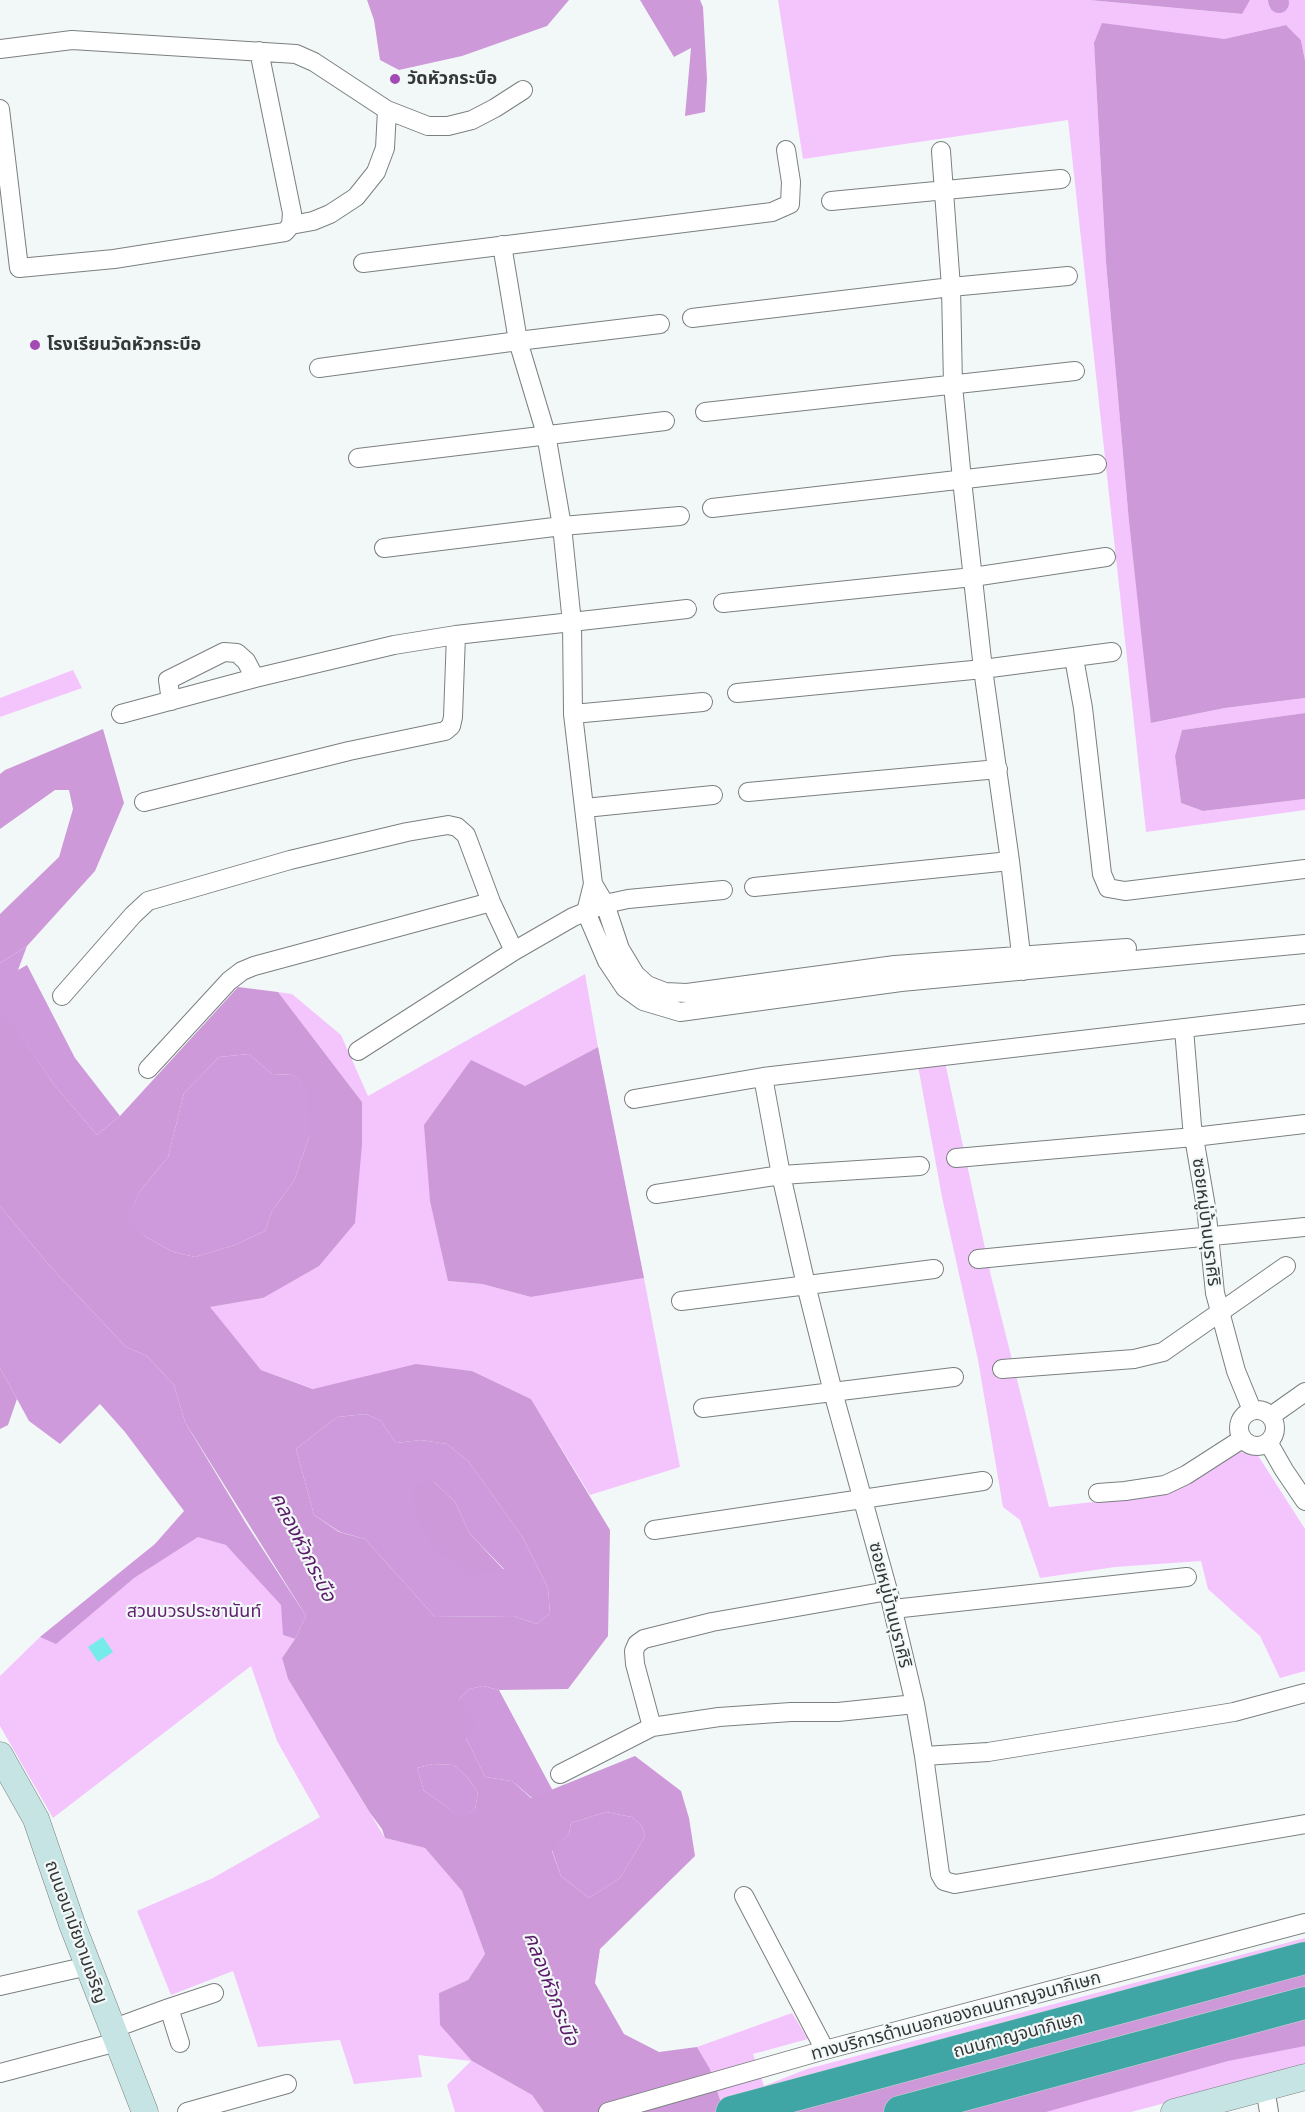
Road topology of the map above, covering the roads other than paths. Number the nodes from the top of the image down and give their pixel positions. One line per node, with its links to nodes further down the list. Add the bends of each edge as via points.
1 (0, 49): 2 (street, via 72,40)
2 (259, 51): 5 (street, via 296,54 314,62); 12 (street, via 292,213)
3 (523, 90): 5 (street, via 472,120 448,126 428,126)
4 (0, 109): 6 (street)
5 (387, 110): 12 (street, via 385,148 376,172 356,197 330,214)
6 (2, 141): 12 (street, via 19,268 266,237 285,232)
7 (786, 150): 13 (street, via 791,195 790,204 782,209)
8 (941, 151): 10 (street)
9 (1061, 179): 10 (street)
10 (943, 191): 11 (street); 16 (street)
11 (831, 201)
12 (291, 225)
13 (502, 245): 14 (street); 19 (street)
14 (363, 263)
15 (1068, 276): 16 (street)
16 (951, 287): 17 (street); 22 (street)
17 (692, 318)
18 (660, 324): 19 (street)
19 (518, 341): 20 (street); 25 (street)
20 (320, 368)
21 (1075, 371): 22 (street)
22 (953, 385): 23 (street); 28 (street)
23 (705, 412)
24 (665, 421): 25 (street)
25 (546, 434): 26 (street); 31 (street)
26 (358, 458)
27 (1097, 464): 28 (street)
28 (962, 480): 29 (street); 34 (street)
29 (712, 507)
30 (680, 516): 31 (street)
31 (562, 526): 32 (street); 37 (street)
32 (384, 548)
33 (1106, 557): 34 (street)
34 (974, 577): 35 (street); 41 (street)
35 (723, 603)
36 (687, 609): 37 (street)
37 (572, 623): 38 (street); 47 (street)
38 (456, 635): 42 (street, via 394,645); 51 (street, via 453,717 445,731)
39 (1112, 652): 40 (street)
40 (1074, 658): 41 (street); 54 (street, via 1102,874 1108,888 1125,891)
41 (983, 669): 43 (street); 48 (street)
42 (255, 678): 44 (street); 44 (street, via 237,653 224,652 168,680)
43 (737, 693)
44 (171, 700): 46 (street)
45 (704, 702): 47 (street)
46 (121, 714)
47 (573, 714): 52 (street)
48 (998, 769): 49 (street); 53 (street)
49 (748, 792)
50 (713, 795): 52 (street)
51 (144, 802)
52 (585, 808): 55 (street)
53 (1010, 861): 56 (street); 64 (street)
54 (1305, 869)
55 (593, 884): 59 (street); 60 (street)
56 (754, 887)
57 (723, 890): 59 (street)
58 (491, 902): 63 (street); 65 (street, via 466,835 457,827 407,832 290,860 148,901); 70 (street, via 242,971)
59 (605, 904): 60 (street); 66 (street, via 620,949 635,974 655,989)
60 (586, 912): 63 (street); 66 (street, via 607,961 625,988 643,1001 669,1010)
61 (1305, 934): 64 (street)
62 (1305, 944): 64 (street)
63 (514, 951): 69 (street)
64 (1022, 963): 66 (street, via 901,982 810,985)
65 (62, 996)
66 (687, 1002)
67 (1305, 1014): 68 (street)
68 (1184, 1029): 71 (street); 74 (street, ซอยหมู่บ้านบุราศิริ)
69 (358, 1052)
70 (148, 1069)
71 (763, 1077): 72 (street); 77 (street, ซอยหมู่บ้านบุราศิริ)
72 (634, 1099)
73 (1305, 1124): 74 (street)
74 (1194, 1137): 75 (street); 80 (street, ซอยหมู่บ้านบุราศิริ)
75 (956, 1158)
76 (920, 1166): 77 (street)
77 (781, 1175): 78 (street); 84 (street, ซอยหมู่บ้านบุราศิริ)
78 (656, 1194)
79 (1305, 1227): 80 (street)
80 (1209, 1237): 81 (street); 86 (street, ซอยหมู่บ้านบุราศิริ)
81 (978, 1259)
82 (1286, 1266): 86 (street)
83 (934, 1269): 84 (street)
84 (806, 1285): 85 (street); 89 (street, ซอยหมู่บ้านบุราศิริ)
85 (681, 1301)
86 (1220, 1313): 87 (street, via 1163,1352 1134,1359); 92 (street, ซอยหมู่บ้านบุราศิริ)
87 (1002, 1369)
88 (954, 1377): 89 (street)
89 (833, 1392): 91 (street); 98 (street, ซอยหมู่บ้านบุราศิริ)
90 (1305, 1392): 93 (street)
91 (703, 1408)
92 (1252, 1410): 93 (street); 94 (street, via 1238,1426)
93 (1271, 1416): 95 (street, via 1275,1430)
94 (1242, 1439): 95 (street, via 1255,1446); 97 (street, via 1164,1485)
95 (1268, 1442): 99 (street)
96 (983, 1481): 98 (street)
97 (1098, 1493)
98 (862, 1499): 100 (street); 102 (street, ซอยหมู่บ้านบุราศิริ)
99 (1305, 1501)
100 (654, 1530)
101 (1188, 1577): 102 (street)
102 (891, 1600): 104 (street, ซอยหมู่บ้านบุราศิริ); 105 (street, via 712,1622 644,1639 634,1652 635,1664)
103 (1305, 1693): 107 (street, via 1234,1712 988,1752)
104 (915, 1704): 105 (street, via 719,1717); 107 (street, ซอยหมู่บ้านบุราศิริ)
105 (652, 1727): 108 (street)
106 (0, 1755): 113 (street, ถนนอนามัยงามเจริญ, via 36,1819)
107 (924, 1756): 109 (street, ซอยหมู่บ้านบุราศิริ, via 940,1874 944,1881 954,1884)
108 (561, 1774)
109 (1305, 1824)
110 (744, 1896): 120 (street)
111 (1305, 1923): 120 (street, ทางบริการด้านนอกของถนนกาญจนาภิเษก)
112 (1305, 1958): 128 (highway, ถนนกาญจนาภิเษก)
113 (88, 1966): 114 (street); 118 (street, ถนนอนามัยงามเจริญ)
114 (0, 1986)
115 (214, 1993): 117 (street)
116 (1305, 2003): 129 (highway)
117 (169, 2008): 118 (street); 119 (street)
118 (115, 2036): 121 (street); 125 (street, ถนนอนามัยงามเจริญ)
119 (180, 2043)
120 (825, 2050): 127 (street, ทางบริการด้านนอกของถนนกาญจนาภิเษก)
121 (0, 2073)
122 (1305, 2077): 124 (street)
123 (287, 2084): 126 (street)
124 (1267, 2100): 130 (street)
125 (145, 2112)
126 (188, 2112)
127 (608, 2112)
128 (732, 2112)
129 (900, 2112)
130 (1174, 2112)

